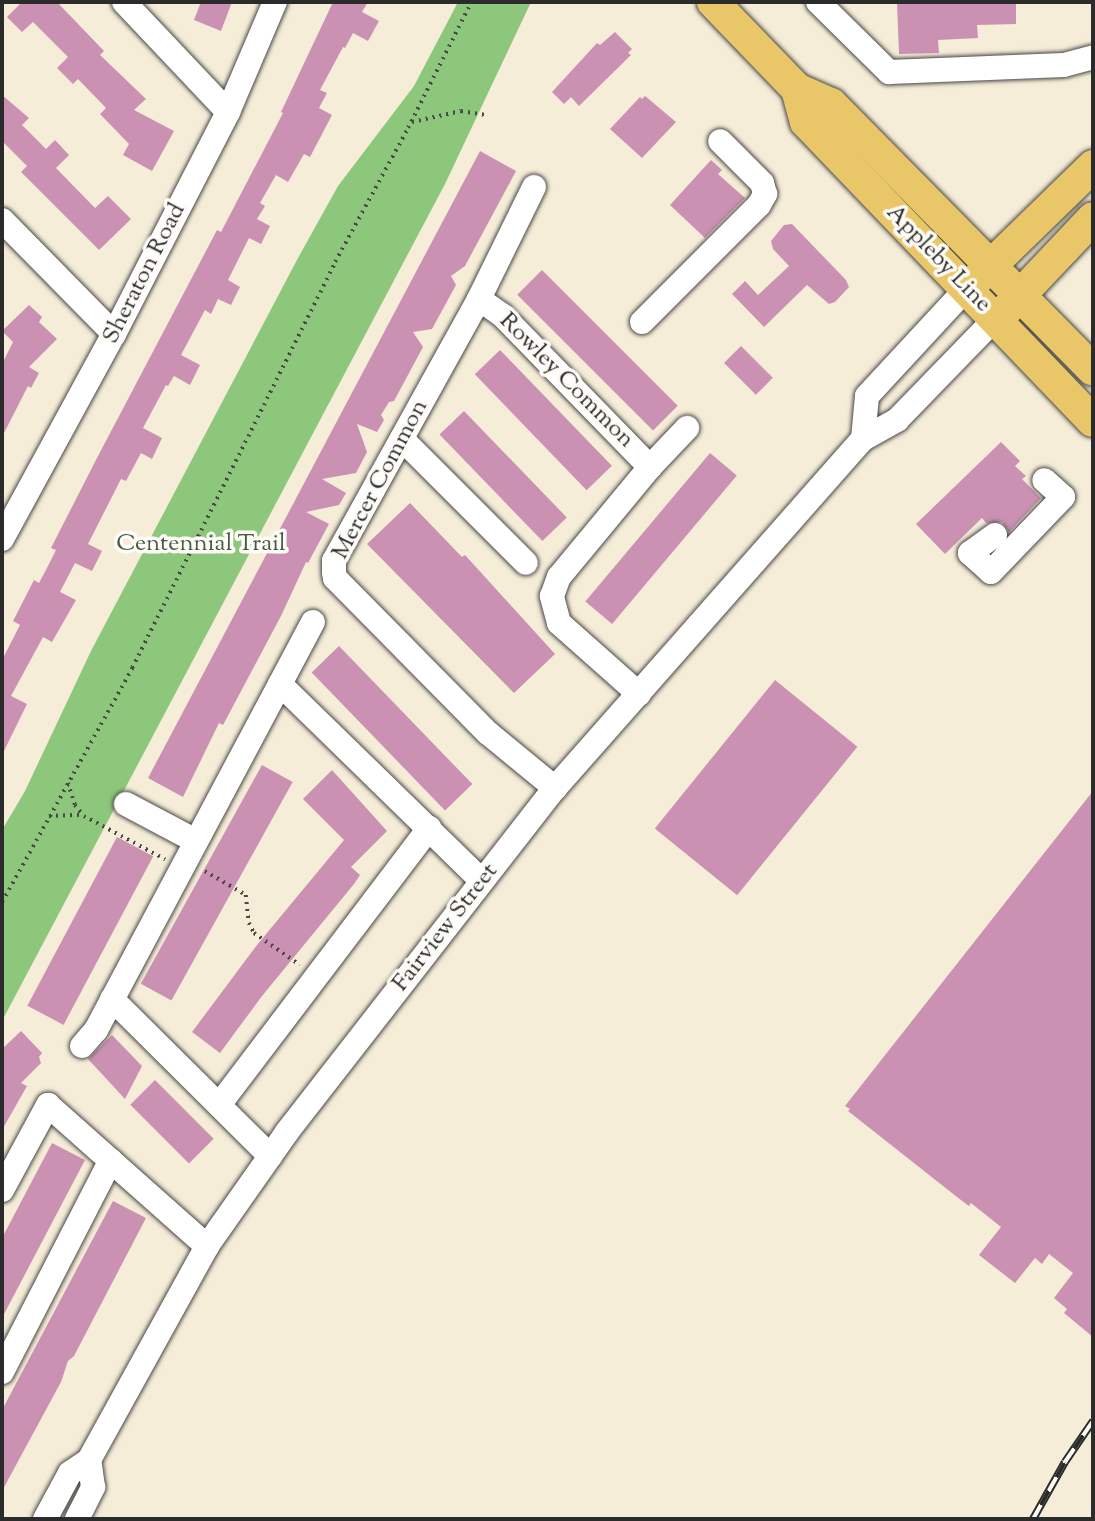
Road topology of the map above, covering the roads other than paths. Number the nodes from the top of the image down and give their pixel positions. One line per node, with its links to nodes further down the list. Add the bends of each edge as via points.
1 (124, 2): 7 (street)
2 (275, 2): 7 (street, Sheraton Road)
3 (713, 2): 6 (main road, Appleby Line)
4 (818, 2): 5 (street, via 889,72 1063,65)
5 (1093, 57)
6 (797, 89): 13 (main road, Appleby Line, via 831,104); 14 (main road, Appleby Line, via 806,122)
7 (228, 112): 19 (street, Sheraton Road)
8 (720, 141): 18 (street, via 762,183 765,194)
9 (1093, 166): 13 (main road)
10 (534, 187): 16 (street, Mercer Common)
11 (1093, 218): 15 (main road, Fairview Street)
12 (2, 220): 19 (street)
13 (992, 265): 14 (main road); 15 (main road, Appleby Line)
14 (966, 289): 17 (main road, Appleby Line); 24 (street, via 867,396)
15 (1021, 295): 17 (main road, Fairview Street); 20 (main road, Appleby Line)
16 (479, 299): 23 (street, Mercer Common); 25 (street, Rowley Common, via 503,316)
17 (995, 319): 21 (main road, Appleby Line); 24 (street, Fairview Street, via 897,420)
18 (642, 323)
19 (114, 334): 28 (street, Sheraton Road)
20 (1093, 370)
21 (1093, 421)
22 (687, 428): 25 (street)
23 (402, 439): 29 (street); 33 (street, Mercer Common, via 334,561 335,578 488,733)
24 (863, 439): 32 (street, Fairview Street)
25 (650, 467): 32 (street, via 559,578 552,596 559,622)
26 (1044, 480): 27 (street, via 1063,497 992,572 970,553)
27 (995, 535)
28 (2, 539)
29 (526, 563)
30 (313, 622): 31 (street)
31 (280, 684): 35 (street); 36 (street)
32 (639, 694): 33 (street, Fairview Street)
33 (555, 788): 37 (street, Fairview Street)
34 (127, 804): 36 (street)
35 (429, 828): 37 (street); 40 (street)
36 (188, 856): 38 (street)
37 (482, 881): 41 (street, Fairview Street)
38 (112, 999): 39 (street, via 96,1031); 40 (street)
39 (82, 1046)
40 (219, 1105): 41 (street)
41 (270, 1156): 44 (street, Fairview Street)
42 (111, 1160): 43 (street, via 48,1105); 44 (street); 45 (street)
43 (2, 1191)
44 (207, 1246): 46 (street, Fairview Street)
45 (2, 1372)
46 (89, 1460): 47 (street, Fairview Street, via 71,1473); 48 (street, Fairview Street, via 93,1487)
47 (44, 1519)
48 (76, 1519)

